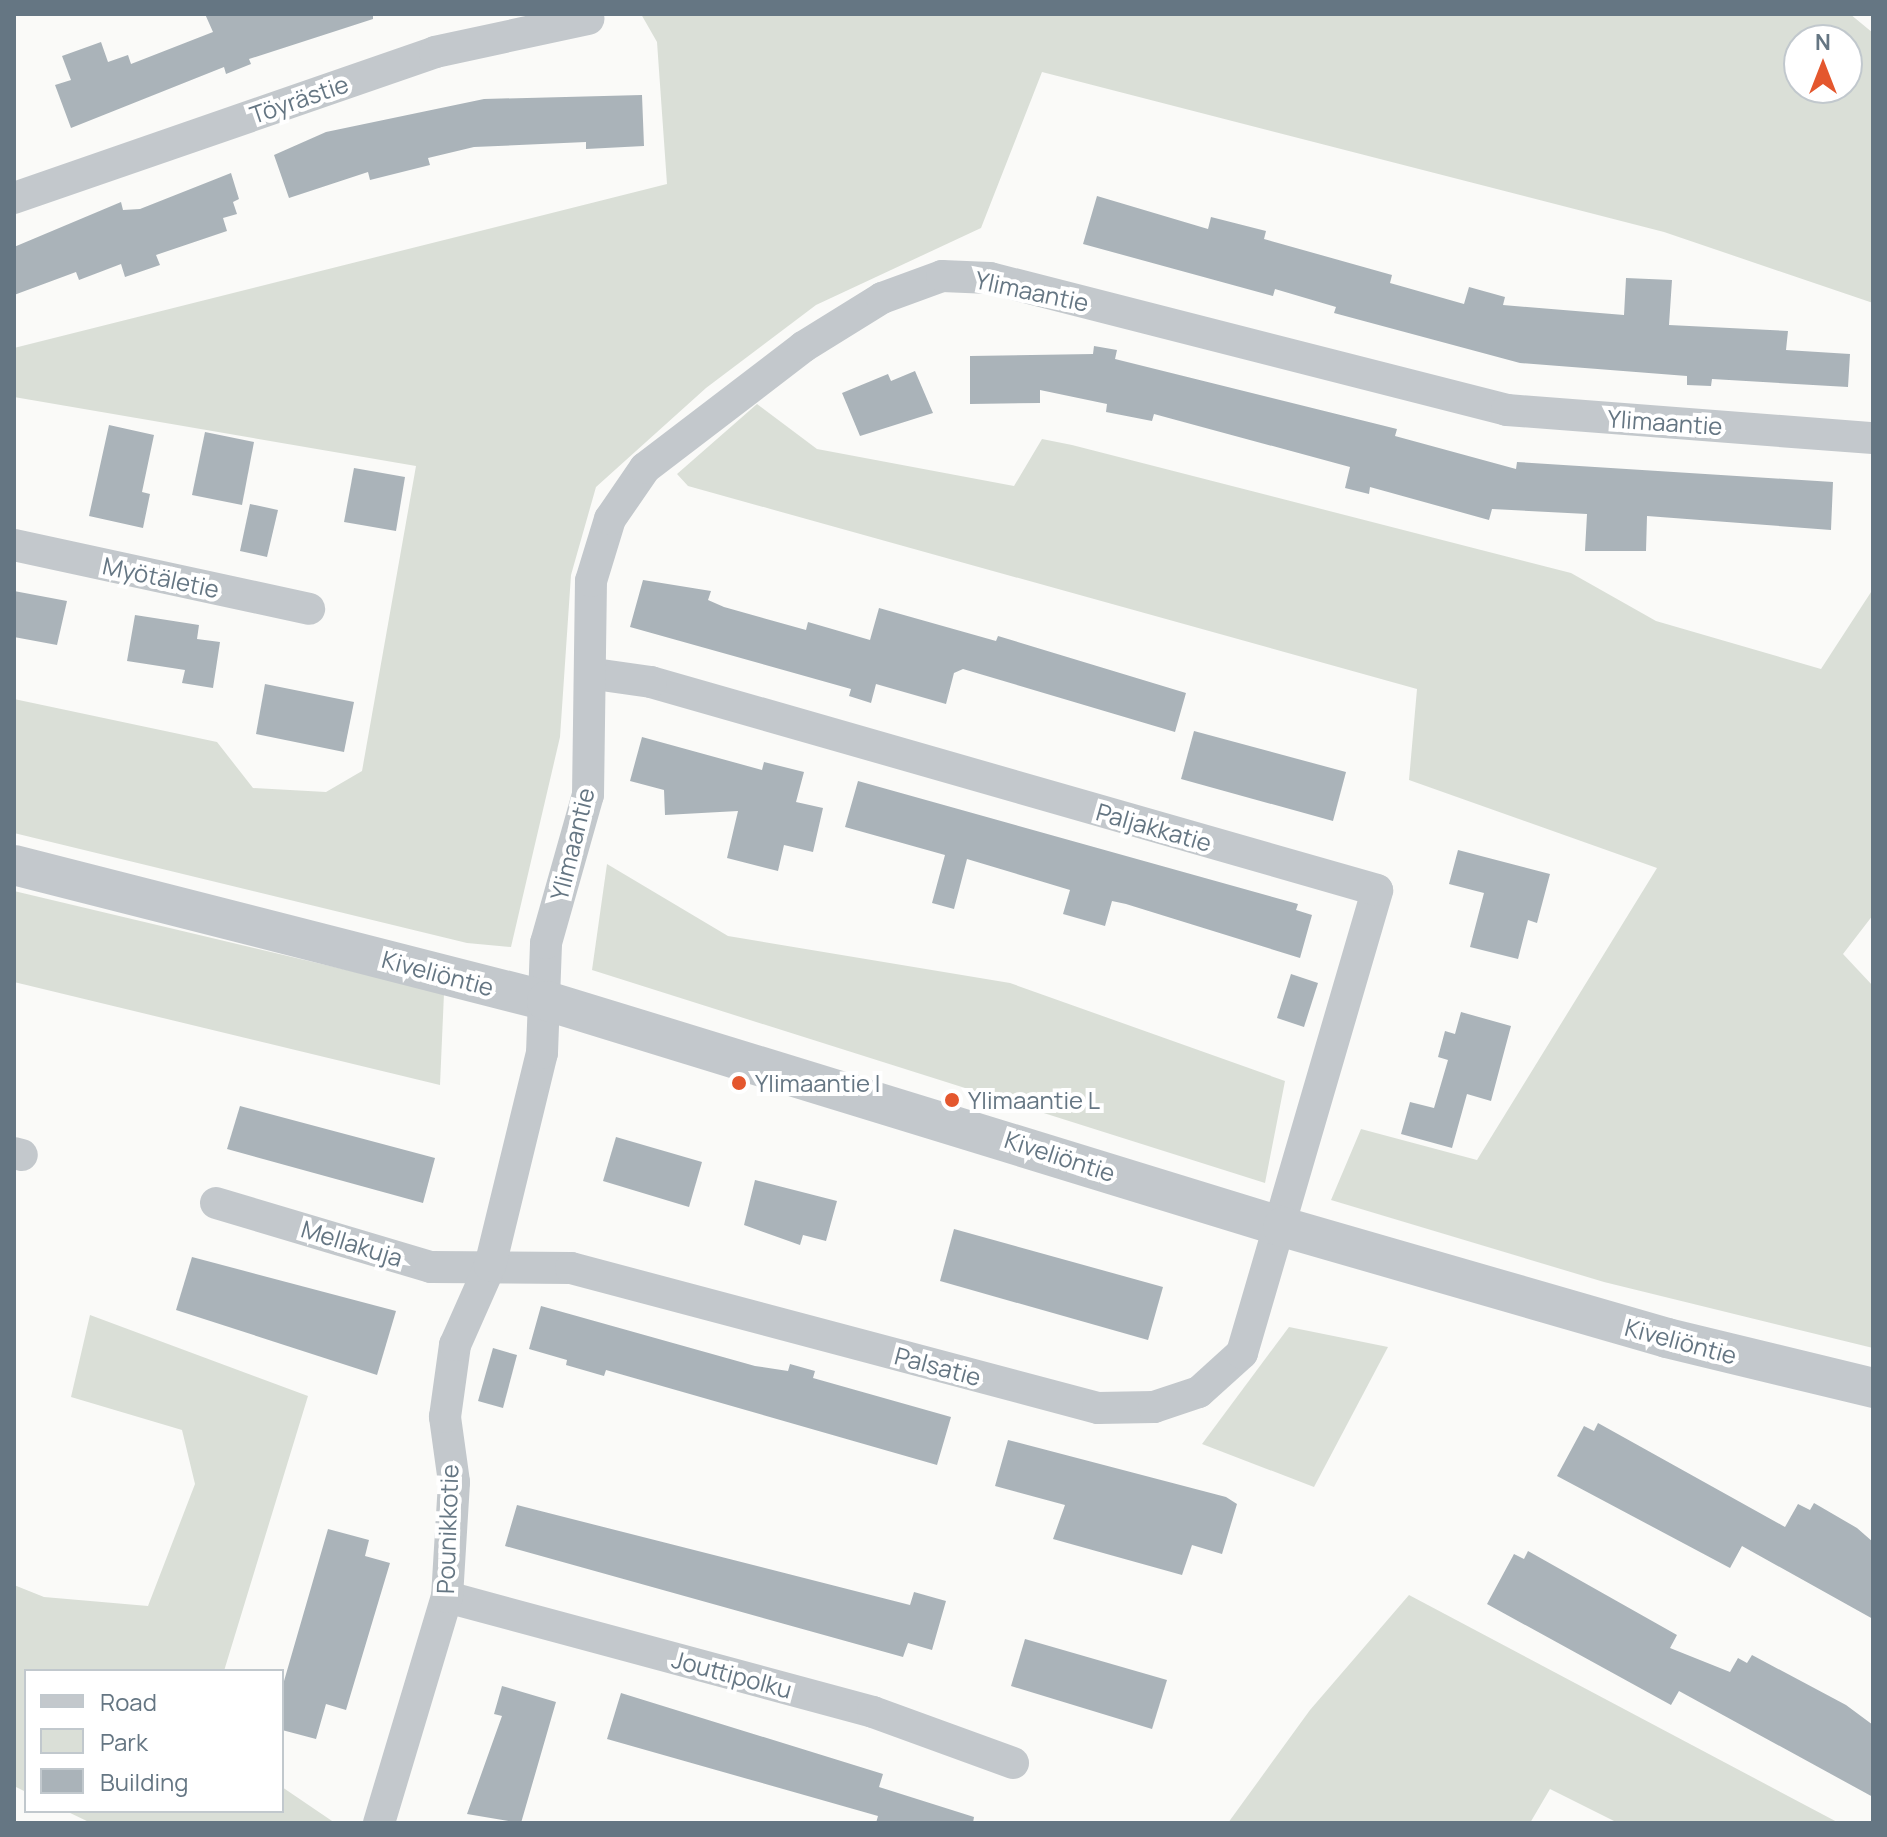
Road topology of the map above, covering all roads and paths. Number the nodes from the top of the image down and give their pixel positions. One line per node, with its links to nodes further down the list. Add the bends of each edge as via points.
1 (588, 19): 2 (street, Töyrästie, via 435,52)
2 (14, 198)
3 (1873, 438): 6 (street, Ylimaantie, via 1507,410 990,278 942,276 882,298 803,347 645,468 610,519 591,581)
4 (14, 545): 5 (street, Myötäletie)
5 (309, 609)
6 (595, 674): 8 (street, Ylimaantie, via 588,795 546,943); 10 (street, Paljakkatie, via 651,682 1377,890)
7 (14, 865): 8 (street, Kiveliöntie)
8 (547, 1001): 10 (street, Kiveliöntie); 11 (street, Pounikkotie, via 542,1053)
9 (216, 1203): 11 (street, Mellakuja, via 431,1267)
10 (1283, 1227): 11 (street, Palsatie, via 1242,1353 1199,1392 1154,1407 1098,1408 571,1268); 12 (street, Kiveliöntie, via 1682,1342)
11 (490, 1266): 13 (street, Pounikkotie, via 455,1345 445,1417 454,1482)
12 (1873, 1388)
13 (447, 1597): 14 (street, Jouttipolku, via 873,1712); 15 (street, Pounikkotie)
14 (1013, 1763)
15 (379, 1823)

